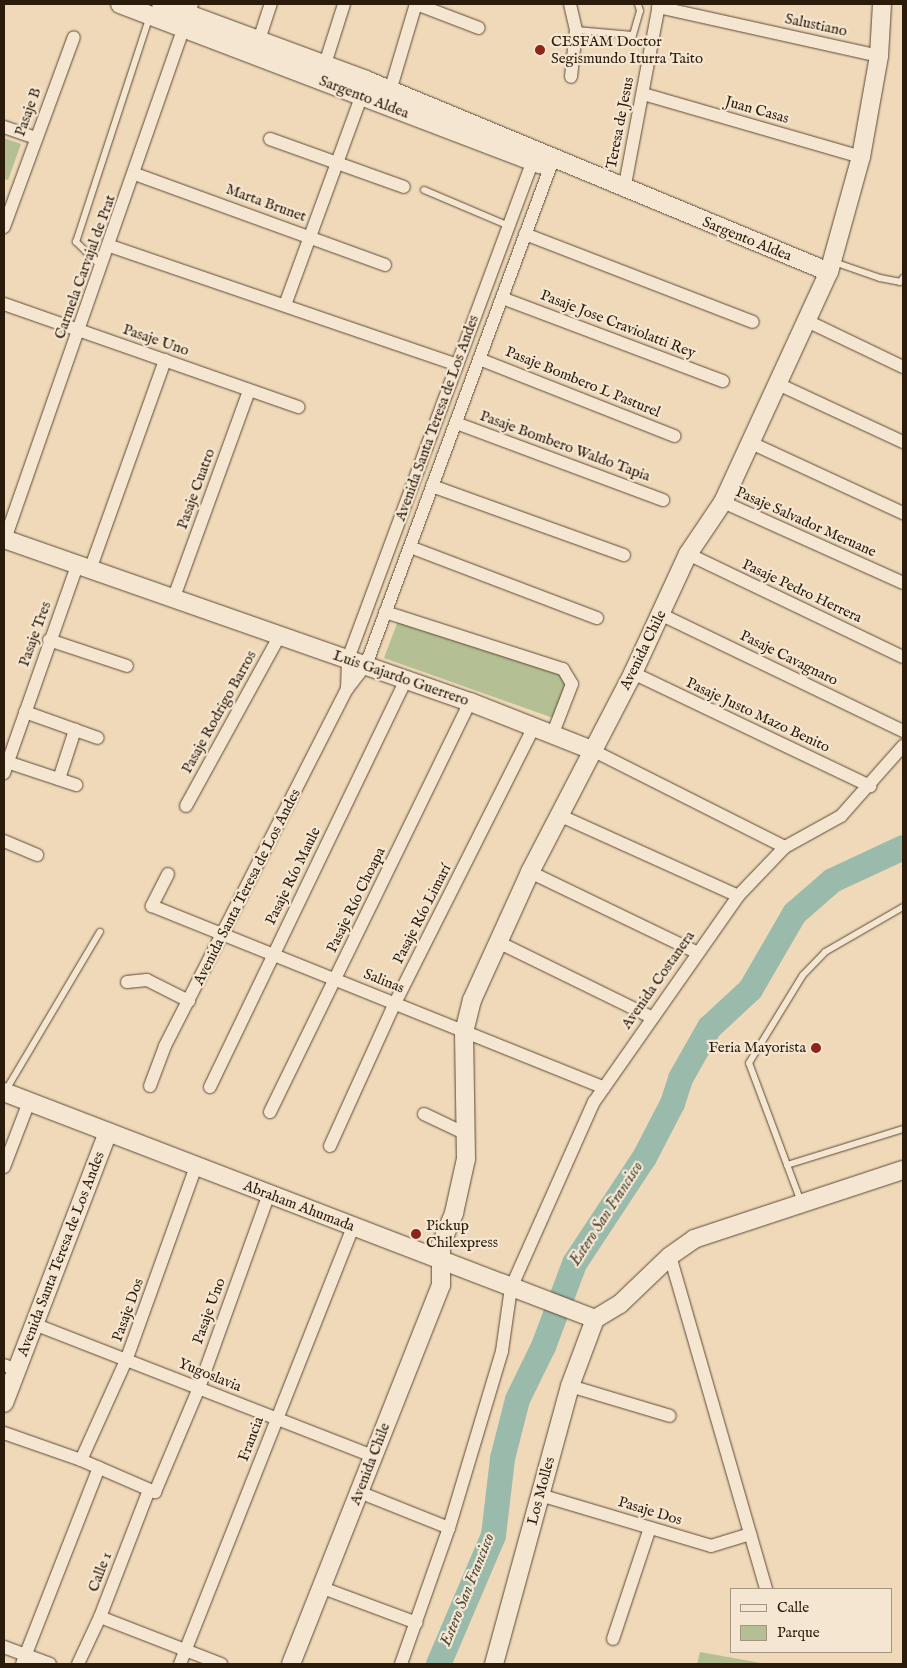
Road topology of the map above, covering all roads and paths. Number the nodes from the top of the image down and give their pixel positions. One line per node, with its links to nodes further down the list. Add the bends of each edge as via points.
1 (120, 4): 9 (street, Sargento Aldea)
2 (271, 4): 14 (street)
3 (344, 4): 16 (street)
4 (416, 4): 11 (street); 19 (street)
5 (570, 4): 12 (street)
6 (638, 4): 12 (lane, via 640,11 633,34)
7 (882, 4): 15 (street, Avenida Chile)
8 (659, 6): 15 (street, Salustiano); 20 (street, Teresa de Jesus)
9 (156, 9): 10 (street, Sargento Aldea); 38 (lane, via 76,242)
10 (189, 15): 14 (street, Sargento Aldea); 18 (street, Sargento Aldea); 28 (street, Carmela Carvajal de Prat)
11 (479, 28)
12 (576, 30): 17 (street)
13 (74, 37): 22 (street, Pasaje B)
14 (259, 40): 16 (street, Sargento Aldea)
15 (879, 56): 25 (street, Avenida Chile)
16 (325, 64): 18 (street, Sargento Aldea)
17 (571, 77)
18 (364, 88): 19 (street, Sargento Aldea); 24 (street, Sargento Aldea); 27 (street)
19 (390, 90): 24 (street, Sargento Aldea)
20 (643, 94): 25 (street, Juan Casas); 30 (street, Teresa de Jesus)
21 (4, 127): 22 (street)
22 (36, 138): 33 (street, Pasaje B)
23 (270, 139): 27 (street)
24 (534, 155): 26 (street, Sargento Aldea); 32 (street, Avenida Santa Teresa de Los Andes)
25 (861, 156): 39 (street, Avenida Chile)
26 (552, 162): 30 (street, Sargento Aldea); 34 (street, Avenida Santa Teresa de Los Andes)
27 (337, 163): 29 (street); 35 (street)
28 (135, 174): 35 (street, Marta Brunet); 36 (street, Carmela Carvajal de Prat)
29 (404, 187)
30 (617, 187): 39 (street, Sargento Aldea)
31 (424, 190): 32 (lane)
32 (507, 225): 49 (street, Avenida Santa Teresa de Los Andes)
33 (4, 227)
34 (526, 234): 41 (street, Avenida Santa Teresa de Los Andes); 45 (street)
35 (310, 237): 37 (street, Marta Brunet); 43 (street)
36 (110, 246): 38 (street, Carmela Carvajal de Prat); 43 (street)
37 (386, 265)
38 (102, 267): 46 (street, Carmela Carvajal de Prat)
39 (831, 267): 40 (lane, via 900,282); 44 (street, Avenida Chile)
40 (903, 278)
41 (502, 298): 47 (street, Avenida Santa Teresa de Los Andes); 51 (street, Pasaje Jose Craviolatti Rey)
42 (4, 304): 46 (street, Pasaje Uno)
43 (285, 305): 49 (street)
44 (805, 320): 50 (street); 52 (street, Avenida Chile)
45 (753, 322)
46 (79, 331): 48 (street, Pasaje Uno); 63 (street, Carmela Carvajal de Prat)
47 (480, 359): 55 (street, Avenida Santa Teresa de Los Andes); 56 (street, Pasaje Bombero L Pasturel)
48 (165, 360): 53 (street, Pasaje Uno); 67 (street, Pasaje Tres)
49 (457, 365): 76 (street, Avenida Santa Teresa de Los Andes)
50 (903, 367)
51 (722, 381)
52 (778, 384): 57 (street, Avenida Chile); 58 (street)
53 (249, 391): 54 (street, Pasaje Uno); 69 (street, Pasaje Cuatro)
54 (298, 407)
55 (456, 423): 59 (street, Avenida Santa Teresa de Los Andes); 60 (street, Pasaje Bombero Waldo Tapia)
56 (674, 436)
57 (749, 442): 61 (street, Avenida Chile); 62 (street)
58 (903, 442)
59 (432, 486): 64 (street, Avenida Santa Teresa de Los Andes); 66 (street)
60 (663, 500)
61 (723, 502): 65 (street, Avenida Chile); 68 (street, Pasaje Salvador Meruane)
62 (903, 513)
63 (4, 540): 67 (street, Luis Gajardo Guerrero)
64 (410, 547): 70 (street, Avenida Santa Teresa de Los Andes); 72 (street)
65 (688, 554): 71 (street, Avenida Chile); 75 (street, Pasaje Pedro Herrera)
66 (624, 555)
67 (84, 565): 69 (street, Luis Gajardo Guerrero); 74 (street, Pasaje Tres)
68 (903, 583)
69 (174, 597): 73 (street, Luis Gajardo Guerrero)
70 (385, 612): 77 (street, Avenida Santa Teresa de Los Andes); 87 (street, via 563,669 572,684)
71 (660, 614): 79 (street, Avenida Chile); 86 (street, Pasaje Cavagnaro)
72 (597, 618)
73 (280, 635): 76 (street, Luis Gajardo Guerrero); 95 (street, Pasaje Rodrigo Barros)
74 (49, 640): 78 (street); 83 (street, Pasaje Tres)
75 (903, 657)
76 (348, 659): 77 (street, Luis Gajardo Guerrero); 81 (street, Avenida Santa Teresa de Los Andes)
77 (366, 665): 80 (street, Luis Gajardo Guerrero); 81 (street, Avenida Santa Teresa de Los Andes)
78 (127, 666)
79 (633, 673): 90 (street, Avenida Chile); 94 (street, Pasaje Justo Mazo Benito)
80 (406, 680): 82 (street, Luis Gajardo Guerrero); 108 (street, Pasaje Río Maule)
81 (347, 689): 105 (street, Avenida Santa Teresa de Los Andes)
82 (470, 702): 84 (street, Luis Gajardo Guerrero); 109 (street, Pasaje Río Choapa)
83 (25, 712): 85 (street); 91 (street, Pasaje Tres)
84 (534, 726): 87 (street, Luis Gajardo Guerrero); 112 (street, Pasaje Río Limarí)
85 (75, 730): 88 (street); 92 (street)
86 (903, 731)
87 (553, 733): 90 (street, Luis Gajardo Guerrero)
88 (98, 738)
89 (903, 746): 94 (street, Avenida Costanera)
90 (592, 750): 96 (street, Avenida Chile); 98 (street, Luis Gajardo Guerrero)
91 (6, 768): 92 (street)
92 (59, 779): 93 (street)
93 (76, 785)
94 (870, 786): 98 (street, Avenida Costanera, via 841,816)
95 (186, 806)
96 (560, 816): 100 (street, Avenida Chile); 102 (street)
97 (4, 841): 99 (street)
98 (785, 847): 102 (street, Avenida Costanera)
99 (37, 855)
100 (530, 872): 106 (street, Avenida Chile); 107 (street)
101 (168, 874): 105 (street, Salinas, via 152,906)
102 (738, 896): 107 (street, Avenida Costanera)
103 (903, 907): 126 (lane, via 825,952 803,975 749,1063)
104 (100, 932): 118 (lane)
105 (224, 933): 108 (street, Salinas); 111 (street, Avenida Santa Teresa de Los Andes)
106 (498, 942): 113 (street); 114 (street, Avenida Chile, via 472,1000)
107 (696, 952): 113 (street, Avenida Costanera)
108 (273, 953): 109 (street, Salinas); 116 (street, Pasaje Río Maule)
109 (336, 979): 112 (street, Salinas); 120 (street, Pasaje Río Choapa)
110 (127, 982): 111 (street, via 147,980)
111 (189, 1001): 115 (street, Avenida Santa Teresa de Los Andes, via 165,1046)
112 (395, 1003): 114 (street, Salinas); 125 (street, Pasaje Río Limarí)
113 (651, 1017): 117 (street, Avenida Costanera)
114 (464, 1032): 117 (street, Salinas); 124 (street, Avenida Chile)
115 (150, 1086)
116 (210, 1086)
117 (604, 1088): 135 (street, Avenida Costanera, via 594,1102)
118 (4, 1092): 119 (street, Abraham Ahumada)
119 (29, 1102): 123 (street, Abraham Ahumada); 128 (street)
120 (270, 1112)
121 (424, 1114): 124 (street)
122 (903, 1129): 126 (lane)
123 (108, 1132): 127 (street, Abraham Ahumada); 137 (street, Avenida Santa Teresa de Los Andes)
124 (464, 1133): 134 (street, Avenida Chile, via 466,1159 454,1213 441,1244)
125 (330, 1146)
126 (787, 1165): 131 (lane)
127 (196, 1166): 130 (street, Abraham Ahumada); 138 (street, Pasaje Dos)
128 (4, 1167)
129 (903, 1170): 131 (street)
130 (269, 1194): 132 (street, Abraham Ahumada); 141 (street, Pasaje Uno)
131 (802, 1203): 133 (street, via 694,1239)
132 (353, 1227): 134 (street, Abraham Ahumada); 144 (street, Francia)
133 (670, 1256): 136 (street, via 620,1304); 154 (street)
134 (441, 1262): 135 (street, Abraham Ahumada); 146 (street, Avenida Chile, via 441,1285)
135 (511, 1288): 136 (street, Abraham Ahumada); 152 (street, Avenida Costanera, via 502,1351)
136 (588, 1316): 140 (street, Los Molles)
137 (34, 1324): 138 (street, Yugoslavia); 139 (street, Avenida Santa Teresa de Los Andes)
138 (128, 1358): 141 (street, Yugoslavia); 147 (street, Pasaje Dos)
139 (10, 1368): 142 (street, Avenida Santa Teresa de Los Andes)
140 (570, 1386): 143 (street); 151 (street, Los Molles)
141 (199, 1388): 144 (street, Yugoslavia); 149 (street, Pasaje Uno)
142 (4, 1404)
143 (670, 1416)
144 (276, 1420): 146 (street, Yugoslavia); 161 (street, Francia)
145 (4, 1433): 147 (street)
146 (372, 1456): 150 (street, Avenida Chile)
147 (80, 1460): 148 (street)
148 (99, 1468): 149 (street); 162 (street)
149 (154, 1492): 157 (street, Calle 1)
150 (359, 1492): 152 (street); 155 (street, Avenida Chile)
151 (540, 1495): 153 (street, Pasaje Dos); 169 (street, Los Molles)
152 (449, 1528): 158 (street, Avenida Costanera)
153 (650, 1528): 154 (street, Pasaje Dos, via 711,1546); 159 (street)
154 (750, 1534): 156 (street)
155 (320, 1588): 158 (street); 167 (street, Avenida Chile)
156 (766, 1588)
157 (100, 1617): 161 (street); 164 (street, Calle 1)
158 (417, 1623): 168 (street, Avenida Costanera)
159 (613, 1638)
160 (4, 1647): 162 (street)
161 (186, 1651): 165 (street, Francia); 166 (street)
162 (24, 1660): 163 (street)
163 (50, 1664)
164 (78, 1664)
165 (180, 1664)
166 (221, 1664)
167 (291, 1664)
168 (401, 1664)
169 (494, 1664)

